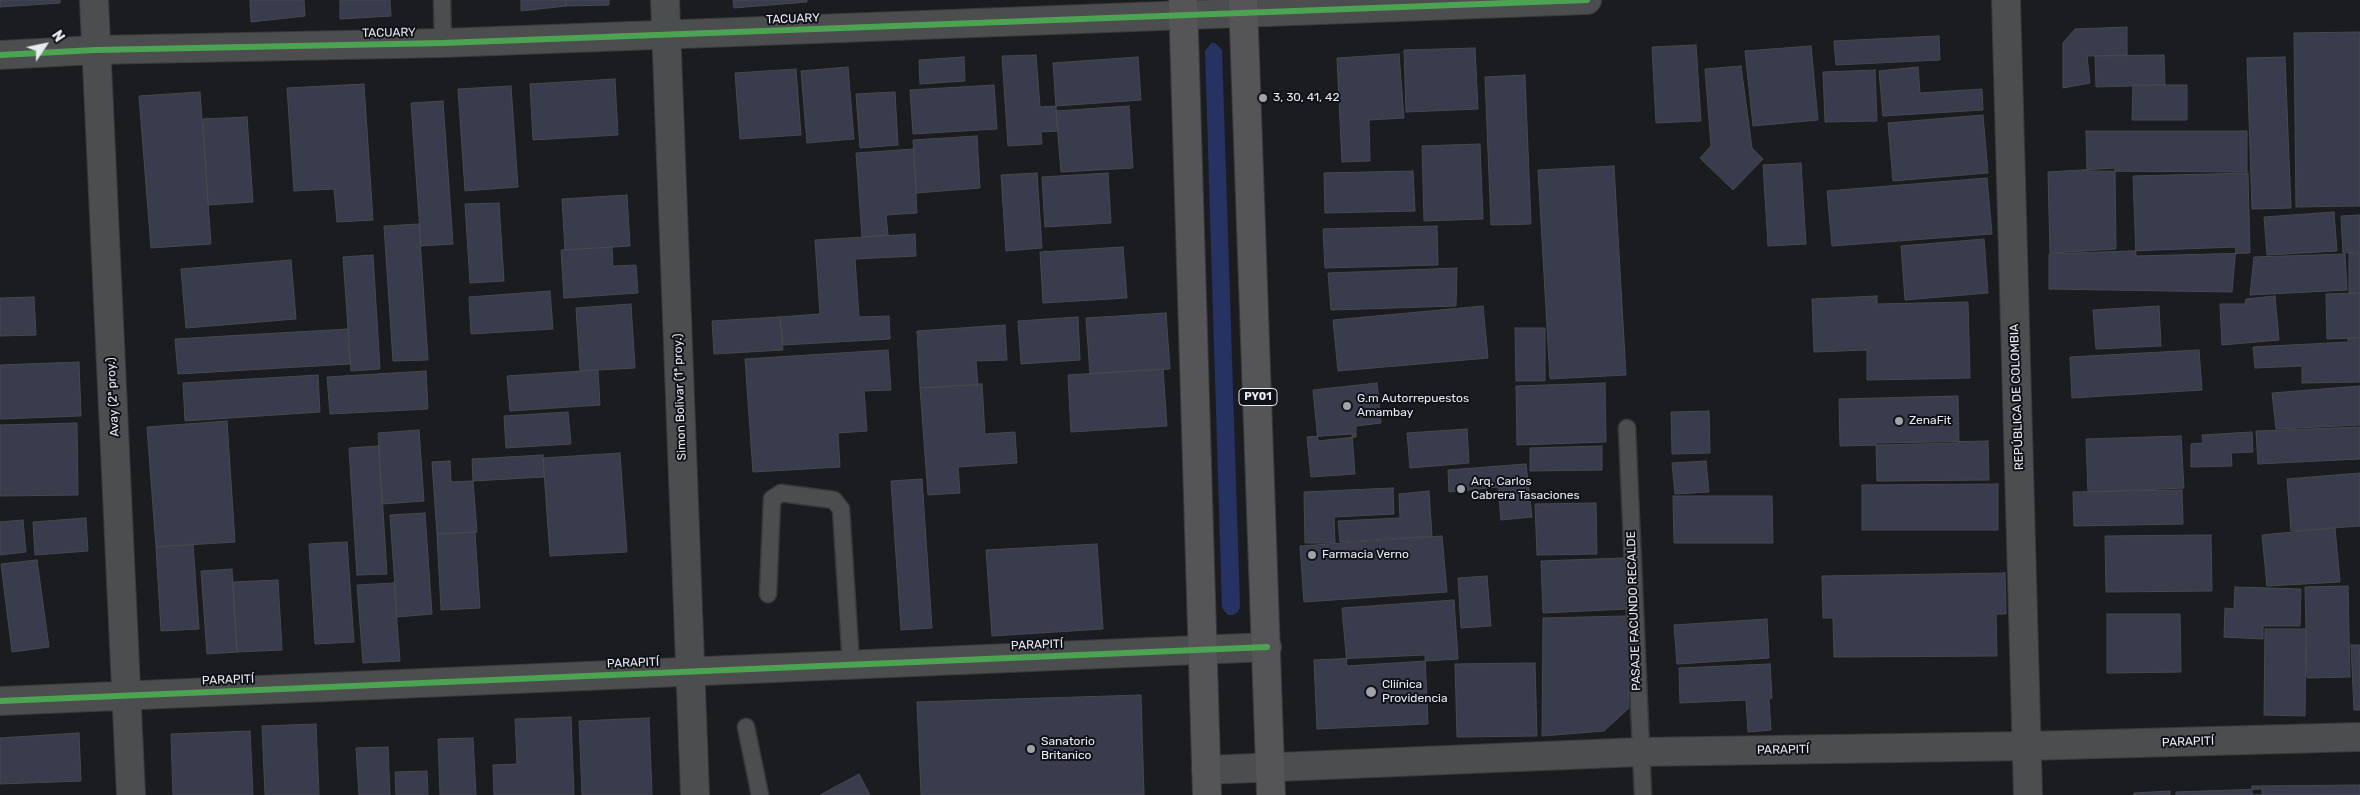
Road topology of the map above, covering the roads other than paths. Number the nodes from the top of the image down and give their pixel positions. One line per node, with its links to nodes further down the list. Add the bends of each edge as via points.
1 (94, 0): 10 (street, Avay (2ª proy.))
2 (442, 0): 9 (lane)
3 (665, 0): 8 (street, Simon Bolivar (1ª proy.))
4 (1588, 0): 6 (street, TACUARY)
5 (2006, 0): 22 (street, REPÚBLICA DE COLOMBIA)
6 (1243, 7): 7 (street, TACUARY); 14 (main road, PY01)
7 (1183, 8): 8 (street, TACUARY); 15 (main road)
8 (666, 35): 9 (street, TACUARY); 17 (street, Simon Bolivar (1ª proy.))
9 (443, 43): 10 (street, TACUARY)
10 (96, 50): 11 (street, TACUARY); 18 (street, Avay (2ª proy.))
11 (0, 55)
12 (1627, 428): 23 (lane, PASAJE FACUNDO RECALDE)
13 (768, 594): 16 (lane, via 772,499 781,493 834,500 841,509)
14 (1267, 647): 15 (street, PARAPITÍ); 24 (main road, PY01)
15 (1203, 649): 16 (street, PARAPITÍ); 25 (main road)
16 (851, 664): 17 (street, PARAPITÍ)
17 (692, 671): 18 (street, PARAPITÍ); 27 (street, Simon Bolivar (1ª proy.))
18 (128, 696): 19 (street, PARAPITÍ); 26 (street, Avay (2ª proy.))
19 (0, 701)
20 (746, 727): 28 (lane)
21 (2360, 737): 22 (street, PARAPITÍ)
22 (2027, 746): 23 (street, PARAPITÍ); 31 (street, REPÚBLICA DE COLOMBIA)
23 (1640, 752): 24 (street, PARAPITÍ); 30 (lane, PASAJE FACUNDO RECALDE)
24 (1270, 768): 25 (street, PARAPITÍ); 29 (main road, PY01)
25 (1206, 782)
26 (131, 795)
27 (695, 795)
28 (760, 795)
29 (1272, 795)
30 (1643, 795)
31 (2028, 795)

